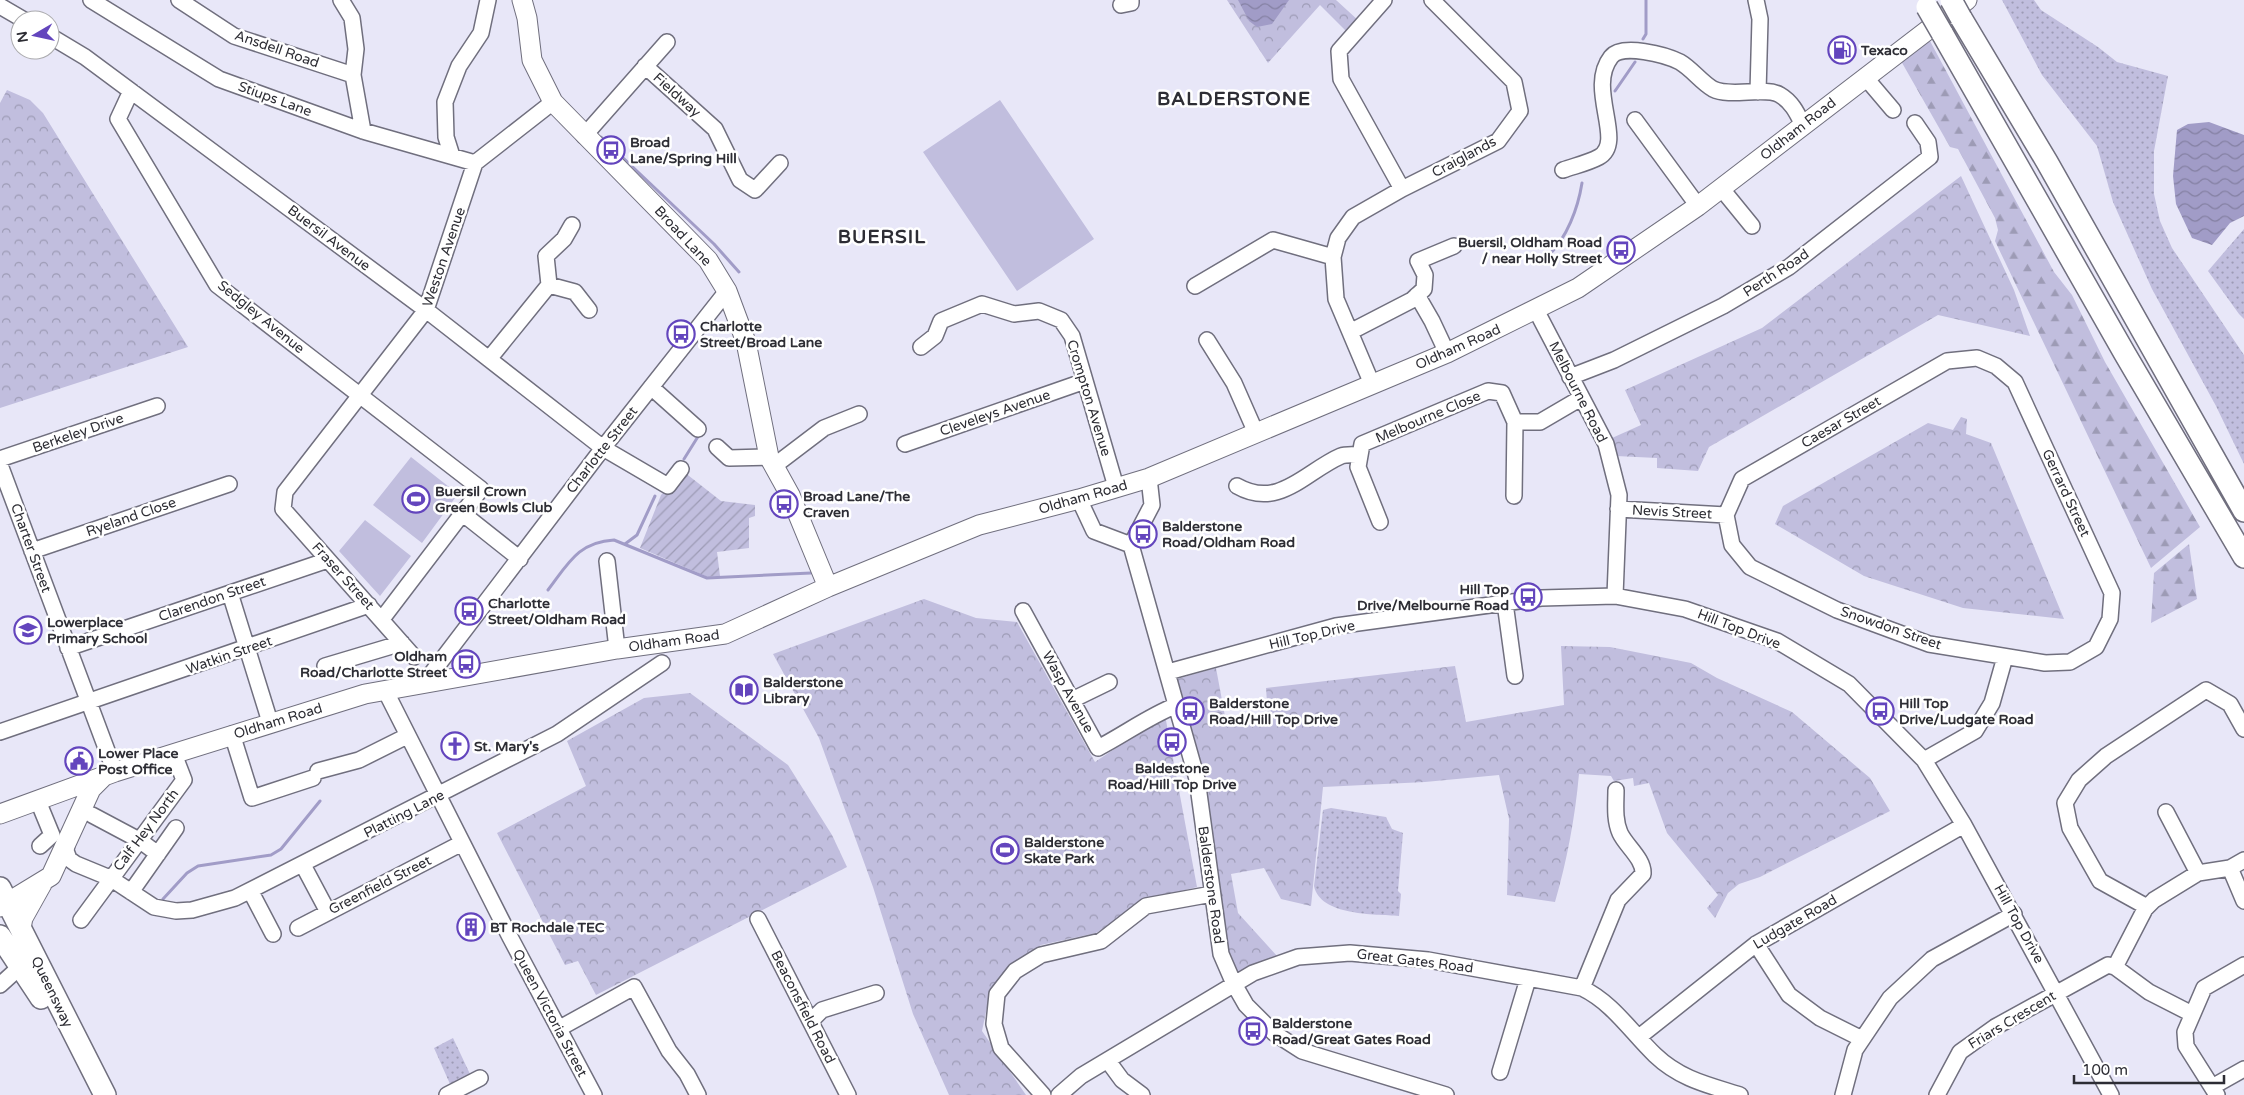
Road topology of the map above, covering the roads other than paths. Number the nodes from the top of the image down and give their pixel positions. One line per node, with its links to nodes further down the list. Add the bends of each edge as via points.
1 (91, 0): 24 (street, Stiups Lane, via 219,79)
2 (179, 0): 15 (street, Ansdell Road, via 234,36)
3 (341, 0): 15 (street, via 352,18 356,49)
4 (488, 0): 26 (street, via 481,34 459,66 444,102 446,137)
5 (522, 0): 19 (main road, Broad Lane, via 532,60)
6 (1384, 0): 31 (street, via 1339,51 1341,79)
7 (1432, 0): 31 (street, Craiglands, via 1514,82 1520,110 1498,141)
8 (1756, 0): 18 (street, via 1760,20)
9 (1951, 0): 11 (highway, bridge)
10 (1925, 3): 83 (highway, bridge)
11 (1964, 9): 16 (main road, Oldham Road); 77 (highway)
12 (60, 42): 17 (street, Buersil Avenue)
13 (667, 42): 14 (street, Fieldway)
14 (645, 66): 25 (street, Fieldway); 28 (street, Fieldway, via 715,129 740,180 755,190)
15 (353, 75): 24 (street)
16 (1865, 77): 20 (street); 23 (main road, Oldham Road)
17 (130, 91): 41 (street, Buersil Avenue); 54 (street, Sedgley Avenue, via 118,119 217,285)
18 (1758, 92): 23 (street, via 1779,94 1794,107); 29 (street, via 1733,93 1713,89 1680,62 1616,47 1601,84 1603,108 1610,131 1608,148 1600,157)
19 (553, 102): 25 (main road, Broad Lane); 27 (street)
20 (1893, 110)
21 (1635, 120): 32 (street)
22 (1914, 123): 50 (street, Perth Road, via 1928,142 1930,157 1789,267 1723,306 1614,360)
23 (1803, 125): 30 (main road, Oldham Road)
24 (363, 131): 26 (street, Stiups Lane)
25 (584, 136): 39 (main road, Broad Lane, via 708,260)
26 (452, 156): 27 (street, Stiups Lane)
27 (475, 163): 41 (street, Weston Avenue)
28 (780, 163)
29 (1563, 170)
30 (1721, 188): 32 (main road, Oldham Road); 34 (street)
31 (1402, 189): 36 (street, Craiglands, via 1353,217 1338,238)
32 (1698, 206): 43 (main road, Oldham Road, via 1578,288)
33 (572, 225): 37 (street, via 564,239 546,256)
34 (1752, 226)
35 (1454, 246): 40 (street, via 1418,261 1425,275 1424,289)
36 (1333, 257): 38 (street, via 1273,240); 44 (street, Craiglands, via 1336,299)
37 (549, 285): 42 (street, via 575,292); 49 (street)
38 (1195, 286)
39 (727, 292): 53 (street, Charlotte Street); 66 (main road, Broad Lane, via 746,342)
40 (1417, 296): 44 (street); 47 (street)
41 (426, 310): 49 (street, Buersil Avenue); 54 (street, Weston Avenue)
42 (589, 310)
43 (1536, 310): 47 (main road, Oldham Road); 50 (street, Melbourne Road)
44 (1350, 332): 52 (street, Craiglands)
45 (1207, 340): 60 (street, via 1234,383)
46 (921, 347): 51 (street, Crompton Avenue, via 935,336 941,321 982,304 1014,314 1039,311 1061,320 1072,336)
47 (1446, 353): 52 (main road, Oldham Road)
48 (1977, 358): 79 (street, Caesar Street, via 1947,361 1742,479); 95 (street, Gerrard Street, via 1996,366 2015,382 2112,593 2110,619)
49 (489, 359): 63 (street, Buersil Avenue)
50 (1570, 377): 55 (street, Melbourne Road)
51 (1085, 381): 61 (street, Cleveleys Avenue); 72 (street, Crompton Avenue)
52 (1372, 384): 60 (main road, Oldham Road)
53 (651, 387): 59 (street); 63 (street, Charlotte Street)
54 (360, 395): 73 (street, Weston Avenue); 78 (street, Sedgley Avenue, via 481,489)
55 (1581, 398): 58 (street, via 1540,422); 76 (street, Melbourne Road, via 1606,444 1619,494)
56 (157, 406): 65 (street, Berkeley Drive)
57 (859, 414): 66 (street, via 824,428)
58 (1515, 422): 64 (street, Melbourne Close, via 1502,393 1488,391 1362,444); 74 (street)
59 (698, 429)
60 (1256, 433): 69 (main road, Oldham Road)
61 (904, 444)
62 (717, 447): 66 (street, via 729,458)
63 (603, 448): 68 (street, Buersil Avenue, via 668,486); 84 (street, Charlotte Street)
64 (1360, 455): 71 (street, via 1343,455 1310,476 1264,496); 80 (street, via 1358,467)
65 (0, 460)
66 (772, 462): 87 (main road, Broad Lane, via 790,495)
67 (0, 465): 82 (street, Charter Street)
68 (681, 469)
69 (1149, 478): 72 (main road, Oldham Road); 81 (street, via 1152,505)
70 (229, 484): 82 (street, Ryeland Close)
71 (1237, 486)
72 (1116, 487): 75 (main road, Oldham Road)
73 (285, 492): 85 (street, Fraser Street, via 284,509)
74 (1514, 496)
75 (1080, 499): 81 (street, via 1094,531); 87 (main road, Oldham Road, via 979,525)
76 (1618, 509): 79 (street, Nevis Street); 89 (street, Melbourne Road)
77 (2244, 511)
78 (462, 513): 84 (street); 93 (street)
79 (1726, 515): 100 (street, Snowdon Street, via 1732,545 1750,567 1837,610 1929,644)
80 (1380, 522)
81 (1131, 545): 103 (street, Balderstone Road)
82 (32, 551): 96 (street, Charter Street)
83 (2244, 557)
84 (520, 559): 105 (street, Charlotte Street)
85 (328, 560): 88 (street, Clarendon Street); 91 (street, Fraser Street)
86 (607, 561): 98 (street)
87 (828, 587): 98 (main road, Oldham Road, via 725,634)
88 (230, 594): 96 (street, Clarendon Street); 97 (street)
89 (1615, 596): 90 (street, Hill Top Drive, via 1541,598); 117 (street, Hill Top Drive, via 1685,609 1777,641 1849,684)
90 (1504, 603): 103 (street, Hill Top Drive, via 1336,626); 104 (street)
91 (369, 605): 93 (street, Fraser Street); 97 (street, Watkin Street)
92 (1023, 611): 108 (street, Wasp Avenue)
93 (382, 619): 94 (street, Fraser Street)
94 (402, 642): 99 (street, Fraser Street); 102 (street)
95 (2096, 647): 100 (street, Snowdon Street, via 2070,662 2045,664)
96 (68, 648): 109 (street, Charter Street)
97 (247, 648): 109 (street, Watkin Street); 111 (street)
98 (617, 649): 105 (main road, Oldham Road)
99 (414, 657)
100 (2005, 657): 117 (street, via 1992,703 1975,732)
101 (662, 663): 120 (street, Platting Lane, via 557,734)
102 (325, 666)
103 (1168, 672): 110 (street, Balderstone Road)
104 (1515, 676)
105 (425, 682): 107 (main road, Oldham Road)
106 (1110, 682): 108 (street)
107 (385, 690): 111 (main road, Oldham Road); 115 (street, Queen Victoria Street)
108 (1072, 700): 110 (street, Wasp Avenue, via 1098,748 1156,713)
109 (89, 703): 113 (street, Watkin Street); 118 (street, Charter Street)
110 (1177, 705): 141 (street, Balderstone Road, via 1197,780)
111 (270, 722): 114 (main road, Oldham Road)
112 (2244, 728): 144 (street, via 2230,704 2206,690 2099,762 2079,780 2065,803 2070,828 2100,882)
113 (0, 732)
114 (232, 734): 115 (street, via 252,798 359,760); 116 (main road, Oldham Road)
115 (408, 736): 120 (street, Queen Victoria Street)
116 (174, 754): 118 (main road, Oldham Road); 127 (street, Calf Hey North, via 184,780)
117 (1924, 760): 125 (street, Hill Top Drive)
118 (109, 774): 121 (main road, Oldham Road); 124 (main road, via 91,789)
119 (1616, 790): 161 (street, via 1616,820 1621,834 1642,865 1643,874 1618,900)
120 (438, 796): 129 (street, Queen Victoria Street); 133 (street, Platting Lane)
121 (45, 798): 123 (main road, Oldham Road); 124 (main road, via 71,799); 130 (street, via 52,835)
122 (2166, 812): 136 (street)
123 (0, 814)
124 (86, 814): 127 (street); 128 (main road)
125 (1964, 825): 146 (street, Hill Top Drive); 153 (street, Ludgate Road)
126 (176, 828): 131 (street)
127 (139, 840): 131 (street); 137 (street, Calf Hey North)
128 (67, 841): 135 (street, Platting Lane, via 69,859); 138 (main road)
129 (462, 843): 145 (street, Greenfield Street); 166 (street, Queen Victoria Street)
130 (40, 846)
131 (158, 854): 139 (street)
132 (2244, 860): 134 (street)
133 (303, 865): 140 (street, Platting Lane); 145 (street)
134 (2230, 868): 136 (street); 143 (street)
135 (95, 870): 137 (street, Platting Lane); 138 (street, via 71,870)
136 (2198, 874): 144 (street)
137 (110, 878): 139 (street, Platting Lane); 148 (street, Calf Hey North)
138 (47, 879): 142 (main road); 149 (main road, via 23,918)
139 (131, 892): 140 (street, Platting Lane, via 154,908 176,911 209,906)
140 (251, 892): 151 (street)
141 (1212, 894): 160 (street, Balderstone Road, via 1221,954); 181 (street, via 1146,906 1101,941 1041,955 1015,971 997,994 994,1024 1001,1048)
142 (3, 900): 149 (highway, Queensway)
143 (2244, 901)
144 (2147, 907): 156 (street)
145 (328, 912): 150 (street, Greenfield Street)
146 (2014, 914): 163 (street, Hill Top Drive); 168 (street, via 1932,959 1890,998)
147 (758, 919): 165 (street, Beaconsfield Road)
148 (81, 920)
149 (21, 928): 176 (highway, Queensway)
150 (298, 928)
151 (273, 934)
152 (0, 936): 155 (highway, Queensway)
153 (1756, 944): 167 (street, Ludgate Road); 168 (street, via 1790,995 1820,1018)
154 (0, 947): 155 (highway)
155 (21, 966): 159 (street); 175 (highway, Queensway)
156 (2112, 966): 163 (street, Friars Crescent); 164 (street, via 2149,992)
157 (2244, 966): 164 (street, via 2204,988)
158 (1528, 979): 160 (street, Great Gates Road, via 1428,960 1350,953 1298,957 1253,973); 161 (street, Great Gates Road); 171 (street)
159 (1, 982)
160 (1234, 984): 169 (street, Great Gates Road); 173 (street, Balderstone Road, via 1246,1005 1267,1026 1302,1051)
161 (1582, 988): 167 (street, Great Gates Road, via 1599,996)
162 (876, 993): 165 (street, via 822,1010)
163 (2057, 993): 187 (street, Friars Crescent, via 1995,1027 1960,1052); 188 (street, Hill Top Drive)
164 (2192, 1014): 174 (street, via 2185,1032 2186,1046)
165 (811, 1021): 180 (street, Beaconsfield Road)
166 (560, 1028): 178 (street, Queen Victoria Street); 179 (street, via 634,987 669,1051)
167 (1639, 1037): 185 (street, Great Gates Road, via 1655,1055 1684,1077)
168 (1862, 1039): 186 (street, via 1855,1050)
169 (1108, 1061): 182 (street, Great Gates Road, via 1081,1076); 183 (street, via 1122,1080)
170 (2244, 1069): 174 (street)
171 (1500, 1072)
172 (480, 1078): 177 (street)
173 (1407, 1089): 184 (street, Balderstone Road)
174 (2214, 1091)
175 (93, 1095)
176 (105, 1095)
177 (446, 1095)
178 (594, 1095)
179 (698, 1095)
180 (848, 1095)
181 (1043, 1095)
182 (1058, 1095)
183 (1142, 1095)
184 (1446, 1095)
185 (1740, 1095)
186 (1844, 1095)
187 (1937, 1095)
188 (2111, 1095)

